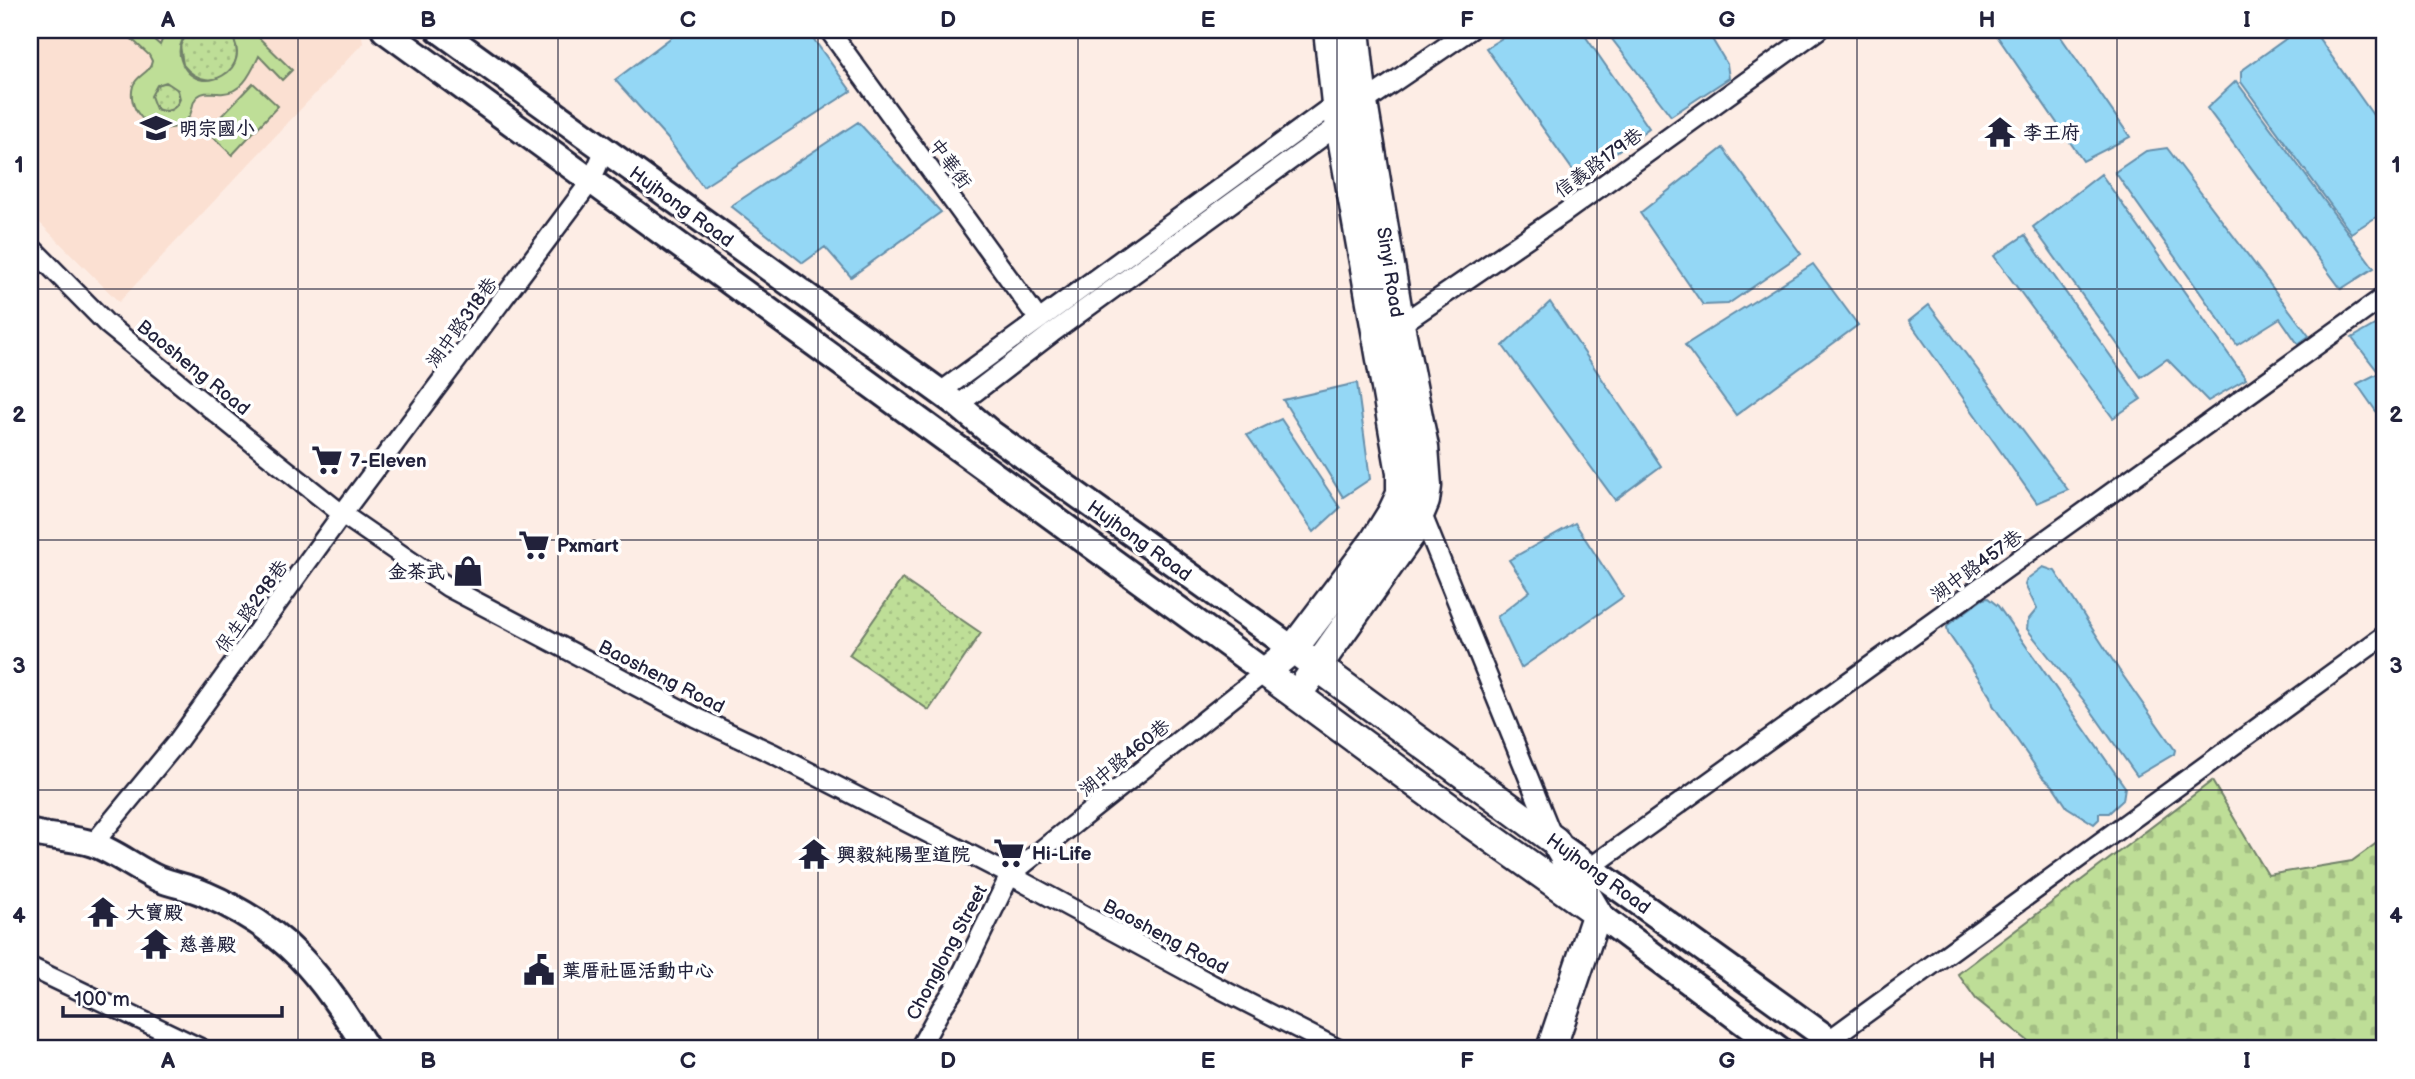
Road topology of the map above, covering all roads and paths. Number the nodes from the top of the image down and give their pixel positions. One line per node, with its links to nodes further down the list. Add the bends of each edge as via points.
1 (384, 30): 10 (street, Hujhong Road)
2 (439, 30): 9 (street, Hujhong Road)
3 (829, 30): 13 (street, 中華街)
4 (1328, 30): 8 (main road, Sinyi Road)
5 (1355, 30): 8 (main road, Sinyi Road)
6 (1470, 30): 8 (street)
7 (1818, 30): 14 (street, 信義路179巷)
8 (1346, 110): 13 (street); 14 (main road, Sinyi Road); 15 (street, via 1052,333); 19 (main road, Sinyi Road, via 1401,494 1374,542)
9 (605, 149): 10 (street, 湖中路318巷); 15 (street, Hujhong Road)
10 (591, 181): 17 (street, 湖中路318巷); 21 (street, Hujhong Road)
11 (30, 246): 17 (street, Baosheng Road, via 107,324)
12 (2385, 296): 26 (street, 湖中路457巷)
13 (1039, 320): 15 (street)
14 (1400, 325): 16 (main road, Sinyi Road, via 1427,464)
15 (949, 399): 19 (street, Hujhong Road)
16 (1421, 512): 20 (main road, Sinyi Road, via 1411,534); 24 (street)
17 (342, 514): 25 (street, 保生路298巷, via 192,722); 27 (street, Baosheng Road, via 448,587 505,619)
18 (2385, 635): 30 (street)
19 (1293, 649): 20 (main road, Hujhong Road); 21 (main road)
20 (1316, 666): 22 (main road, Sinyi Road); 24 (main road, Hujhong Road)
21 (1265, 672): 22 (main road, Hujhong Road); 27 (street, 湖中路460巷)
22 (1297, 695): 28 (main road, Hujhong Road)
23 (30, 832): 25 (street)
24 (1555, 841): 26 (street, Hujhong Road); 28 (main road)
25 (93, 844): 32 (street, via 159,878 204,893 276,934 335,998)
26 (1591, 867): 30 (street, Hujhong Road)
27 (1010, 875): 33 (street, Chonglong Street, via 955,988); 34 (street, Baosheng Road)
28 (1597, 914): 35 (main road); 36 (street, Hujhong Road)
29 (30, 967): 31 (street)
30 (1835, 1044)
31 (202, 1049)
32 (367, 1049)
33 (919, 1049)
34 (1338, 1049)
35 (1551, 1049)
36 (1779, 1049)

